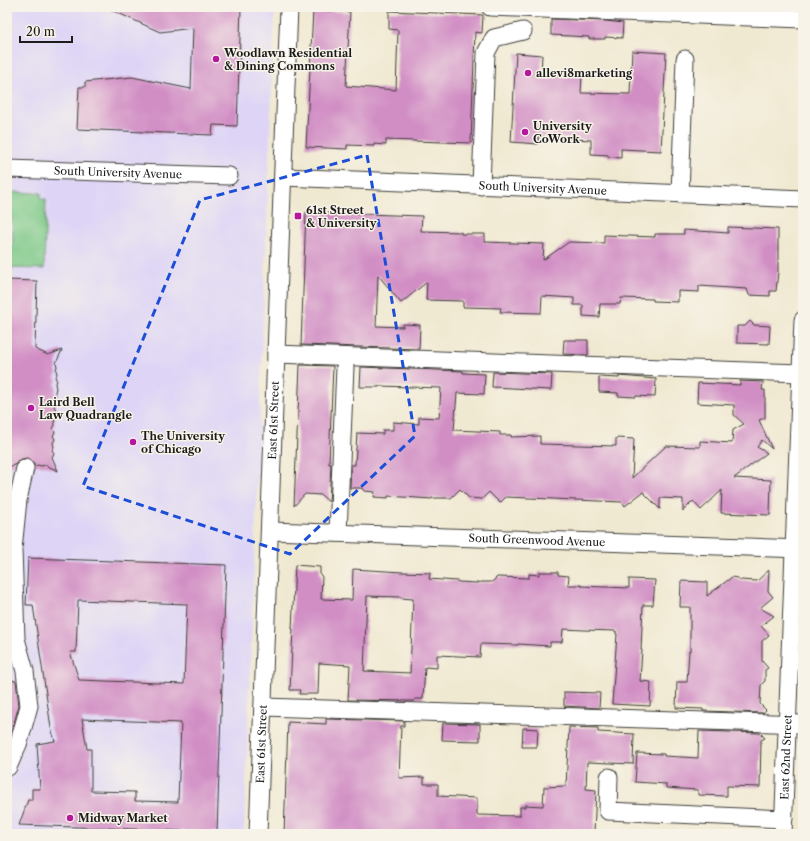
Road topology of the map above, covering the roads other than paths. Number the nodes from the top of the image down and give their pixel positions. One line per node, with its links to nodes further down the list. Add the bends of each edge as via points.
1 (290, 7): 8 (street, East 61st Street)
2 (490, 7): 3 (street)
3 (803, 19)
4 (523, 31): 9 (street, via 494,38 486,52)
5 (685, 59): 10 (street)
6 (7, 169): 7 (street, South University Avenue)
7 (229, 176)
8 (283, 177): 9 (street, South University Avenue); 13 (street, East 61st Street)
9 (481, 186): 10 (street, South University Avenue)
10 (680, 194): 11 (street, South University Avenue)
11 (803, 199)
12 (803, 320): 15 (street, East 62nd Street)
13 (276, 354): 15 (street); 17 (street, East 61st Street)
14 (345, 367): 18 (street)
15 (801, 373): 19 (street, East 62nd Street)
16 (25, 468): 22 (street, via 18,500 13,549 16,639 25,671 30,706 19,742)
17 (270, 531): 18 (street, South Greenwood Avenue); 20 (street, East 61st Street)
18 (338, 533): 19 (street, South Greenwood Avenue)
19 (798, 549): 21 (street, East 62nd Street)
20 (263, 707): 21 (street); 25 (street, East 61st Street)
21 (795, 724): 24 (street, East 62nd Street)
22 (8, 766)
23 (609, 777): 24 (street, via 608,810)
24 (783, 826)
25 (258, 834)

